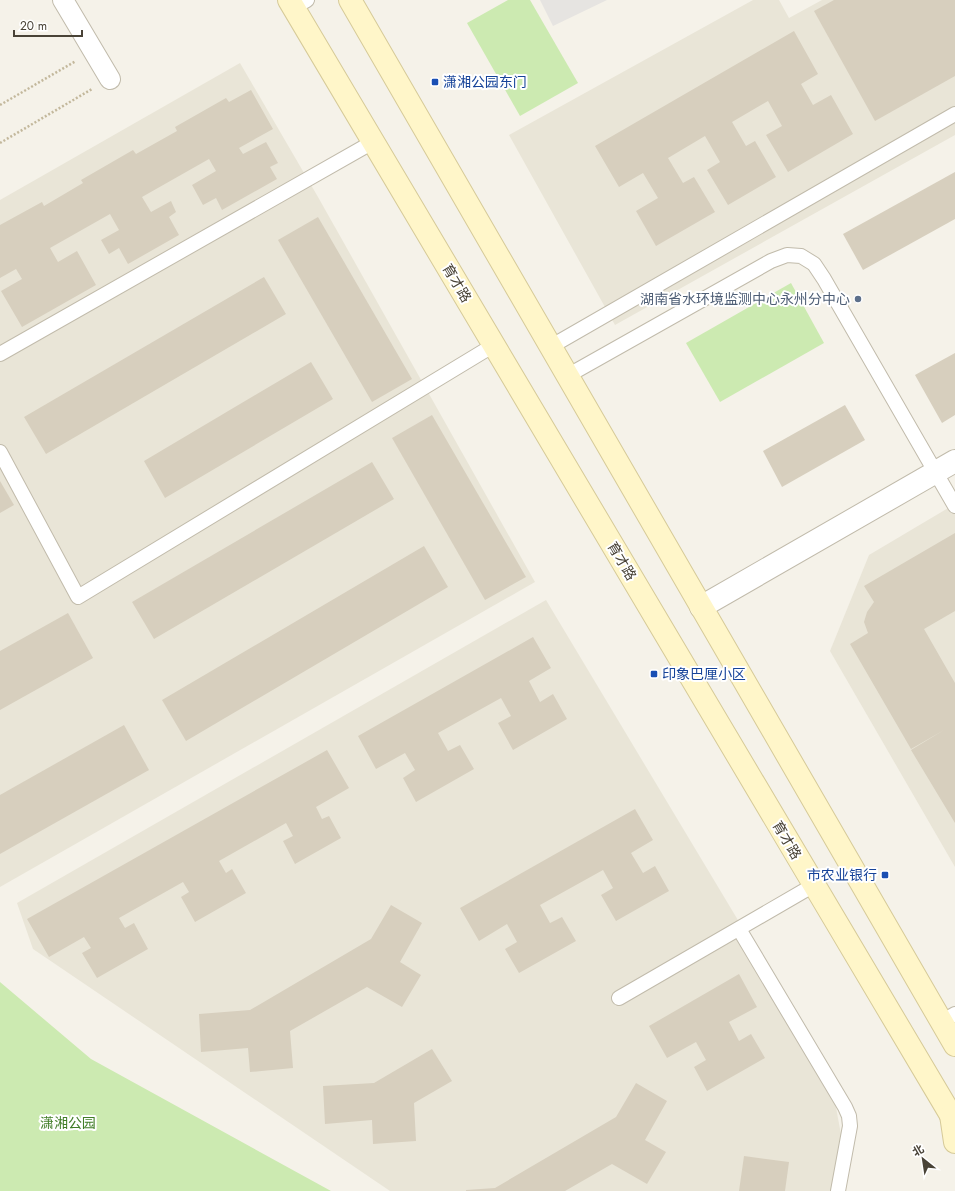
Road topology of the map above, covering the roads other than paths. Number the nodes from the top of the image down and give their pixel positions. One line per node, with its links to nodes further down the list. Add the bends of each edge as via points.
1 (63, 0): 4 (street)
2 (350, 0): 8 (main road)
3 (296, 3): 6 (main road, 育才路)
4 (110, 79)
5 (955, 114): 8 (lane)
6 (373, 142): 7 (main road, 育才路); 9 (lane)
7 (494, 345): 11 (lane, via 78,597); 16 (main road, 育才路)
8 (550, 347): 10 (main road)
9 (0, 354)
10 (567, 376): 13 (lane, via 771,261 787,254 800,256 814,264 824,279); 15 (main road)
11 (0, 452)
12 (955, 461): 13 (street)
13 (935, 473): 14 (lane); 15 (street)
14 (955, 506)
15 (700, 607): 19 (main road)
16 (814, 885): 17 (lane); 21 (main road, 育才路)
17 (740, 929): 18 (lane); 23 (lane, via 849,1116 850,1126)
18 (619, 998)
19 (948, 1018): 20 (main road)
20 (955, 1045)
21 (950, 1106): 22 (main road)
22 (955, 1142)
23 (838, 1191)

